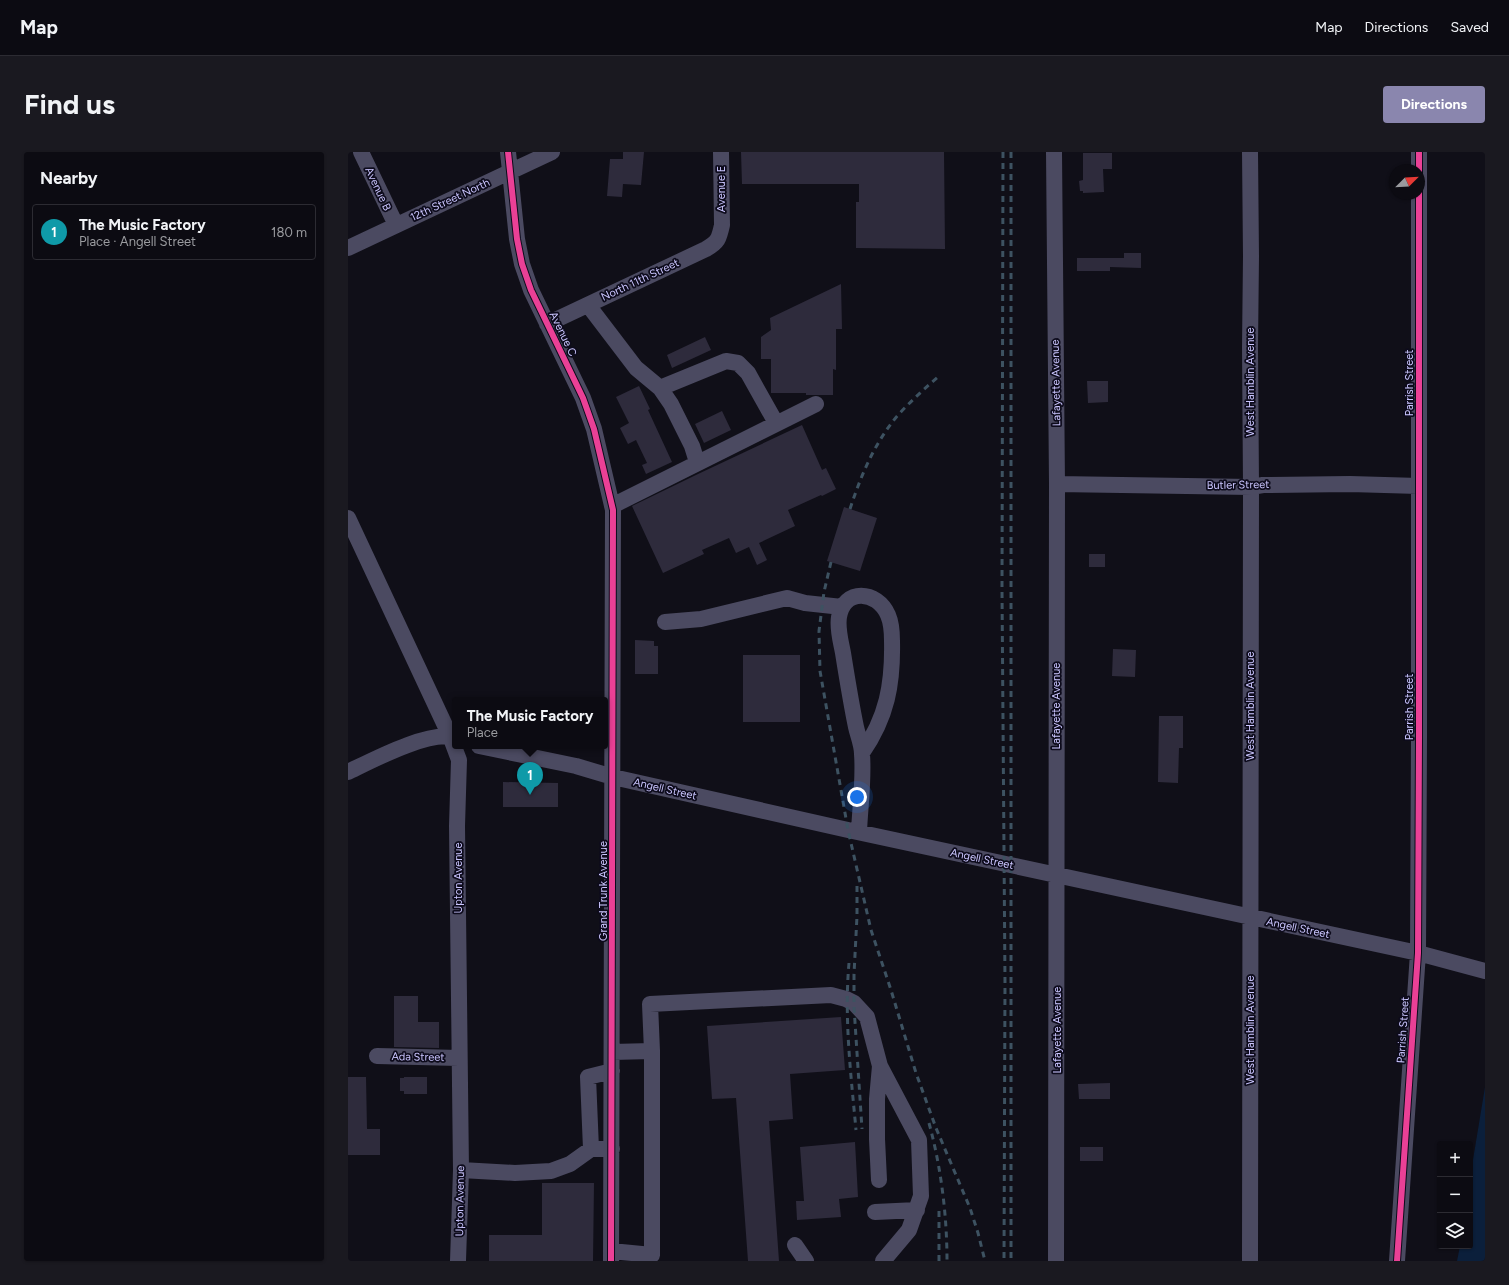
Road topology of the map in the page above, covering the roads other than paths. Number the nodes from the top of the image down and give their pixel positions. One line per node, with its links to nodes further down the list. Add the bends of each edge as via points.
1 (361, 152): 9 (street, Avenue B)
2 (508, 152): 8 (street, Avenue C)
3 (552, 152): 8 (street, 12th Street North)
4 (721, 152): 10 (street, Avenue E)
5 (1054, 152): 18 (street, Lafayette Avenue)
6 (1250, 152): 20 (street, West Hamblin Avenue)
7 (1420, 152): 19 (street, Parrish Street)
8 (510, 172): 9 (street, 12th Street North); 13 (street, Avenue C, via 522,264)
9 (396, 225): 11 (street, 12th Street North)
10 (722, 225): 12 (street, North 11th Street, via 715,244)
11 (348, 248)
12 (588, 305): 13 (street, North 11th Street); 14 (street, via 636,368)
13 (547, 324): 21 (street, Avenue C, via 583,398 594,429)
14 (660, 388): 16 (street, via 726,361 738,363 748,373); 17 (street, via 671,404)
15 (816, 404): 16 (street)
16 (776, 423): 17 (street)
17 (697, 462): 21 (street)
18 (1057, 484): 20 (street, Butler Street); 33 (street, Lafayette Avenue)
19 (1419, 486): 20 (street, Butler Street, via 1350,484); 35 (street, Parrish Street)
20 (1251, 487): 34 (street, West Hamblin Avenue)
21 (612, 513): 31 (street, Grand Trunk Avenue)
22 (348, 518): 25 (street, Upton Avenue)
23 (842, 606): 24 (street, via 788,598 701,619); 29 (street, via 838,618 839,632); 29 (street, via 850,598 860,595 872,597 888,615 892,633 890,688 874,736)
24 (665, 622)
25 (452, 735)
26 (452, 737): 30 (street, via 428,739 401,748)
27 (456, 749): 40 (street, Upton Avenue, via 458,760)
28 (493, 749): 31 (street, Angell Street, via 576,766)
29 (862, 753): 32 (street)
30 (348, 772)
31 (613, 777): 32 (street, Angell Street); 38 (street, Grand Trunk Avenue)
32 (859, 832): 33 (street, Angell Street)
33 (1057, 875): 34 (street, Angell Street); 56 (street, Lafayette Avenue)
34 (1250, 917): 35 (street, Angell Street); 57 (street, West Hamblin Avenue)
35 (1418, 953): 36 (street, Angell Street); 58 (street, Parrish Street)
36 (1485, 971)
37 (652, 1051): 38 (street); 41 (street, via 650,1004 831,995 854,1003 867,1017); 52 (street, via 652,1255)
38 (612, 1052): 42 (street, Grand Trunk Avenue)
39 (377, 1056): 40 (street, Ada Street)
40 (459, 1058): 47 (street, Upton Avenue)
41 (880, 1066): 48 (street, via 877,1099); 49 (street, via 919,1140 922,1183)
42 (612, 1071): 43 (street, Grand Trunk Avenue); 44 (street, via 588,1077)
43 (612, 1104): 44 (street); 46 (street, Grand Trunk Avenue)
44 (589, 1106): 45 (street)
45 (591, 1149): 46 (street); 47 (street, via 570,1164 551,1171 515,1173)
46 (612, 1149): 52 (street, Grand Trunk Avenue)
47 (461, 1170): 53 (street, Upton Avenue)
48 (879, 1180)
49 (917, 1210): 50 (street); 55 (street, via 909,1230)
50 (875, 1212)
51 (795, 1245): 54 (street)
52 (611, 1256)
53 (458, 1261)
54 (806, 1261)
55 (883, 1261)
56 (1056, 1261)
57 (1250, 1261)
58 (1397, 1261)

